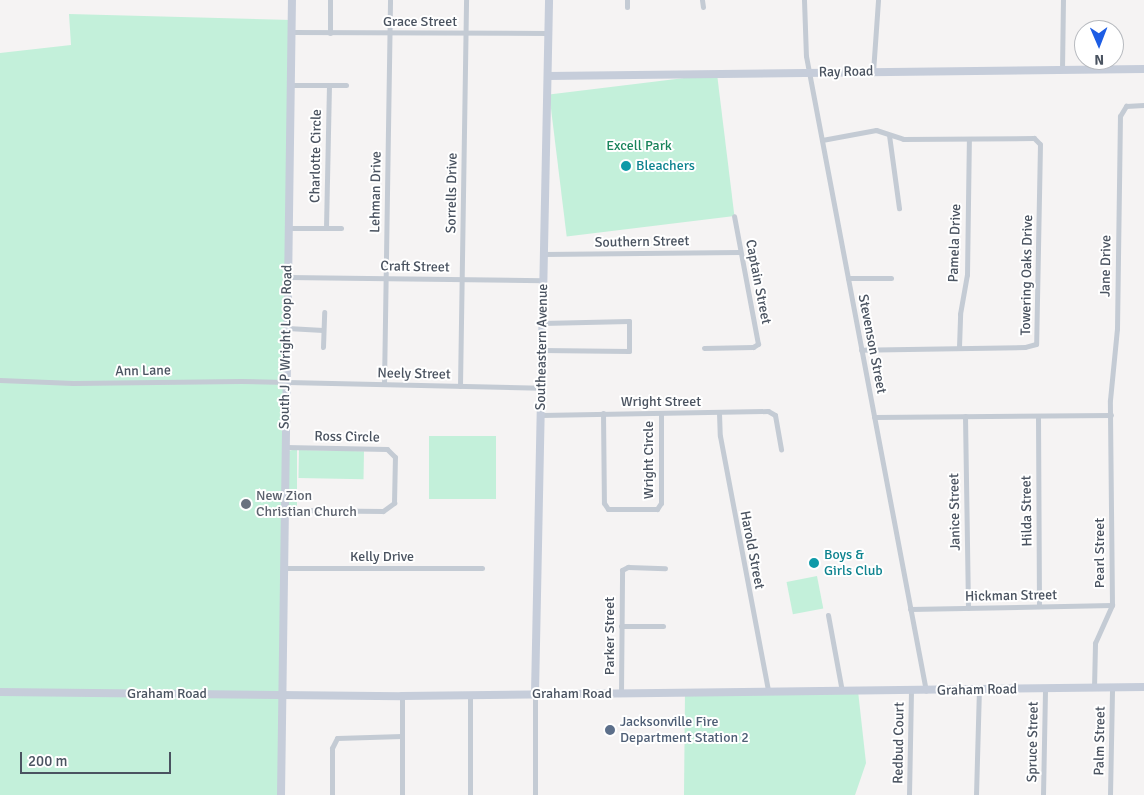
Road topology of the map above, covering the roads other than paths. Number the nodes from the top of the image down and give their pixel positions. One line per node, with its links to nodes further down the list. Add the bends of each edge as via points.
1 (292, 0): 13 (main road, South J P Wright Loop Road)
2 (330, 0): 14 (street)
3 (390, 0): 15 (street, Lehman Drive)
4 (466, 0): 16 (street, Sorrells Drive)
5 (549, 0): 17 (main road, Southeastern Avenue)
6 (627, 0): 11 (street)
7 (702, 0): 12 (street)
8 (804, 0): 21 (street, Stevenson Street)
9 (878, 0): 20 (street)
10 (1063, 0): 19 (street)
11 (627, 7)
12 (703, 7)
13 (291, 32): 14 (street, Grace Street); 23 (main road, South J P Wright Loop Road)
14 (330, 33): 15 (street, Grace Street)
15 (389, 33): 16 (street, Grace Street); 38 (street, Lehman Drive)
16 (466, 33): 17 (street, Grace Street); 41 (street, Sorrells Drive)
17 (548, 33): 22 (main road, Southeastern Avenue)
18 (1144, 69): 19 (main road, Ray Road)
19 (1062, 70): 20 (main road, Ray Road)
20 (873, 72): 21 (main road, Ray Road)
21 (809, 73): 22 (main road, Ray Road); 29 (street, Stevenson Street)
22 (548, 76): 36 (main road, Southeastern Avenue)
23 (290, 84): 24 (street); 32 (main road, South J P Wright Loop Road)
24 (329, 85): 25 (street); 33 (street, Charlotte Circle)
25 (346, 85)
26 (1144, 105): 61 (street, Jane Drive, via 1126,106 1120,118 1117,329)
27 (889, 135): 28 (street, via 903,139); 29 (street, via 876,130); 30 (street)
28 (969, 139): 48 (street, Pamela Drive, via 967,268); 48 (street, Towering Oaks Drive, via 1038,138 1037,342 1025,347)
29 (822, 140): 39 (street, Stevenson Street)
30 (899, 208)
31 (734, 216): 35 (street, Captain Street)
32 (288, 228): 33 (street); 37 (main road, South J P Wright Loop Road)
33 (326, 228): 34 (street)
34 (342, 228)
35 (740, 252): 36 (street, Southern Street); 49 (street, Captain Street, via 758,344)
36 (543, 254): 42 (main road, Southeastern Avenue)
37 (287, 276): 38 (street, Craft Street); 45 (main road, South J P Wright Loop Road)
38 (386, 278): 41 (street, Craft Street); 54 (street, Lehman Drive)
39 (848, 278): 40 (street); 51 (street, Stevenson Street)
40 (891, 278)
41 (462, 279): 42 (street, Craft Street); 55 (street, Sorrells Drive)
42 (543, 280): 44 (main road, Southeastern Avenue)
43 (324, 312): 46 (street)
44 (542, 323): 50 (main road, Southeastern Avenue); 50 (street, via 629,321 629,351)
45 (287, 328): 46 (street); 53 (main road, South J P Wright Loop Road)
46 (323, 330): 47 (street)
47 (323, 347)
48 (959, 347): 51 (street, Towering Oaks Drive)
49 (704, 348)
50 (542, 350): 56 (main road, Southeastern Avenue)
51 (861, 350): 64 (street, Stevenson Street)
52 (0, 380): 53 (street, Ann Lane)
53 (286, 382): 54 (street, Neely Street); 65 (main road, South J P Wright Loop Road)
54 (384, 384): 55 (street, Neely Street)
55 (460, 386): 56 (street, Neely Street)
56 (541, 388): 60 (main road, Southeastern Avenue)
57 (661, 413): 58 (street, Wright Street); 59 (street, Wright Street); 59 (street, Wright Circle, via 661,503 657,509 608,509 604,503)
58 (719, 413): 66 (street, Wright Street, via 768,411 776,420); 83 (street, Harold Street, via 720,436)
59 (603, 414): 60 (street, Wright Street)
60 (541, 415): 90 (main road, Southeastern Avenue)
61 (1110, 415): 63 (street); 71 (street, Pearl Street)
62 (965, 416): 63 (street); 64 (street); 73 (street, Janice Street)
63 (1038, 416): 72 (street, Hilda Street)
64 (874, 417): 74 (street, Stevenson Street)
65 (285, 447): 67 (main road, South J P Wright Loop Road); 67 (street, Ross Circle, via 388,449 394,457 394,503 383,511)
66 (781, 449)
67 (283, 510): 68 (main road, South J P Wright Loop Road)
68 (282, 568): 69 (street, Kelly Drive); 88 (main road, South J P Wright Loop Road)
69 (482, 568)
70 (665, 568): 76 (street, Parker Street, via 628,567 622,570)
71 (1112, 605): 72 (street, Hickman Street); 79 (street, Pearl Street, via 1095,643)
72 (1040, 606): 73 (street, Hickman Street)
73 (968, 608): 74 (street, Hickman Street)
74 (910, 609): 86 (street, Stevenson Street)
75 (828, 615): 84 (street)
76 (621, 626): 77 (street); 91 (street, Parker Street)
77 (662, 626)
78 (1144, 687): 80 (main road, Graham Road)
79 (1094, 688): 80 (main road, Graham Road); 82 (main road, Graham Road)
80 (1112, 688): 102 (street, Palm Street)
81 (979, 689): 82 (main road, Graham Road); 86 (main road, Graham Road); 100 (street)
82 (1046, 689): 101 (street, Spruce Street)
83 (768, 691): 84 (main road, Graham Road); 91 (main road, Graham Road)
84 (842, 691): 85 (main road, Graham Road)
85 (911, 691): 86 (main road, Graham Road); 99 (street, Redbud Court)
86 (926, 691)
87 (0, 692): 88 (main road, Graham Road)
88 (281, 694): 92 (main road, Graham Road); 94 (main road, South J P Wright Loop Road)
89 (470, 694): 90 (main road, Graham Road); 92 (main road, Graham Road); 97 (street)
90 (535, 694): 91 (main road, Graham Road); 98 (street)
91 (621, 694)
92 (402, 696): 93 (street)
93 (402, 736): 95 (street, via 337,738 332,748); 96 (street)
94 (281, 795)
95 (332, 795)
96 (402, 795)
97 (470, 795)
98 (535, 795)
99 (909, 795)
100 (976, 795)
101 (1043, 795)
102 (1110, 795)

